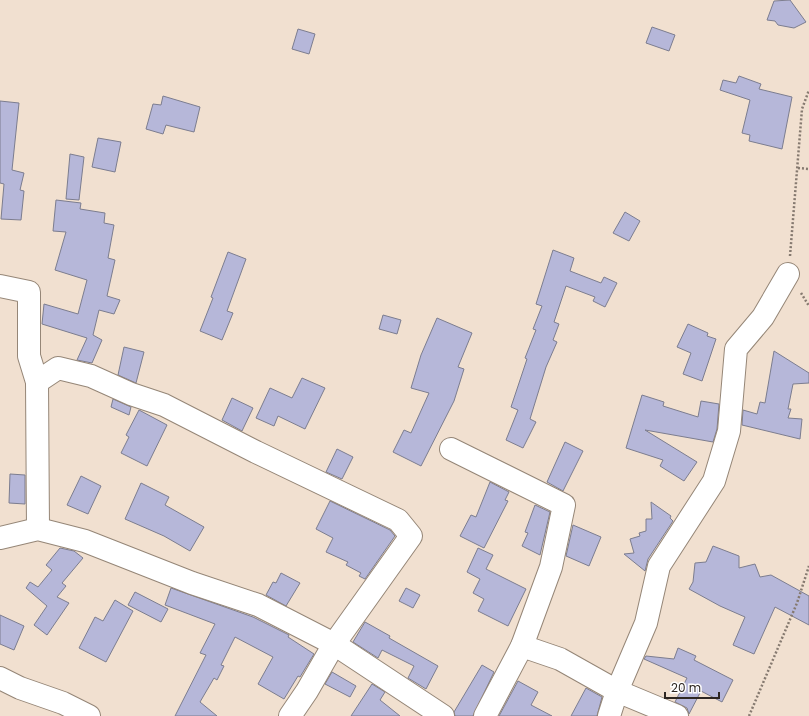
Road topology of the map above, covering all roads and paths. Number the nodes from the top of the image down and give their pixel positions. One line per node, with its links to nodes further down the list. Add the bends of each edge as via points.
1 (809, 90): 2 (path, via 802,109)
2 (798, 168): 3 (path); 4 (path)
3 (809, 169)
4 (788, 274): 6 (path); 15 (street, via 763,316 736,349 729,431 714,481 659,566 646,623)
5 (0, 286): 7 (street, via 28,292 29,356)
6 (809, 306)
7 (36, 382): 9 (street); 12 (street, via 58,368 91,376 164,405 398,520 411,536)
8 (452, 449): 13 (street, via 564,505 551,567)
9 (38, 529): 10 (street); 12 (street, via 85,541 192,583 258,605)
10 (0, 538)
11 (809, 566): 23 (path, via 797,603)
12 (334, 644): 18 (street, via 308,691); 19 (street)
13 (522, 646): 15 (street, via 560,659); 20 (street)
14 (0, 678): 16 (street)
15 (617, 691): 21 (street); 22 (street)
16 (59, 709): 17 (street)
17 (89, 716)
18 (290, 716)
19 (441, 716)
20 (485, 716)
21 (609, 716)
22 (677, 716)
23 (749, 716)

